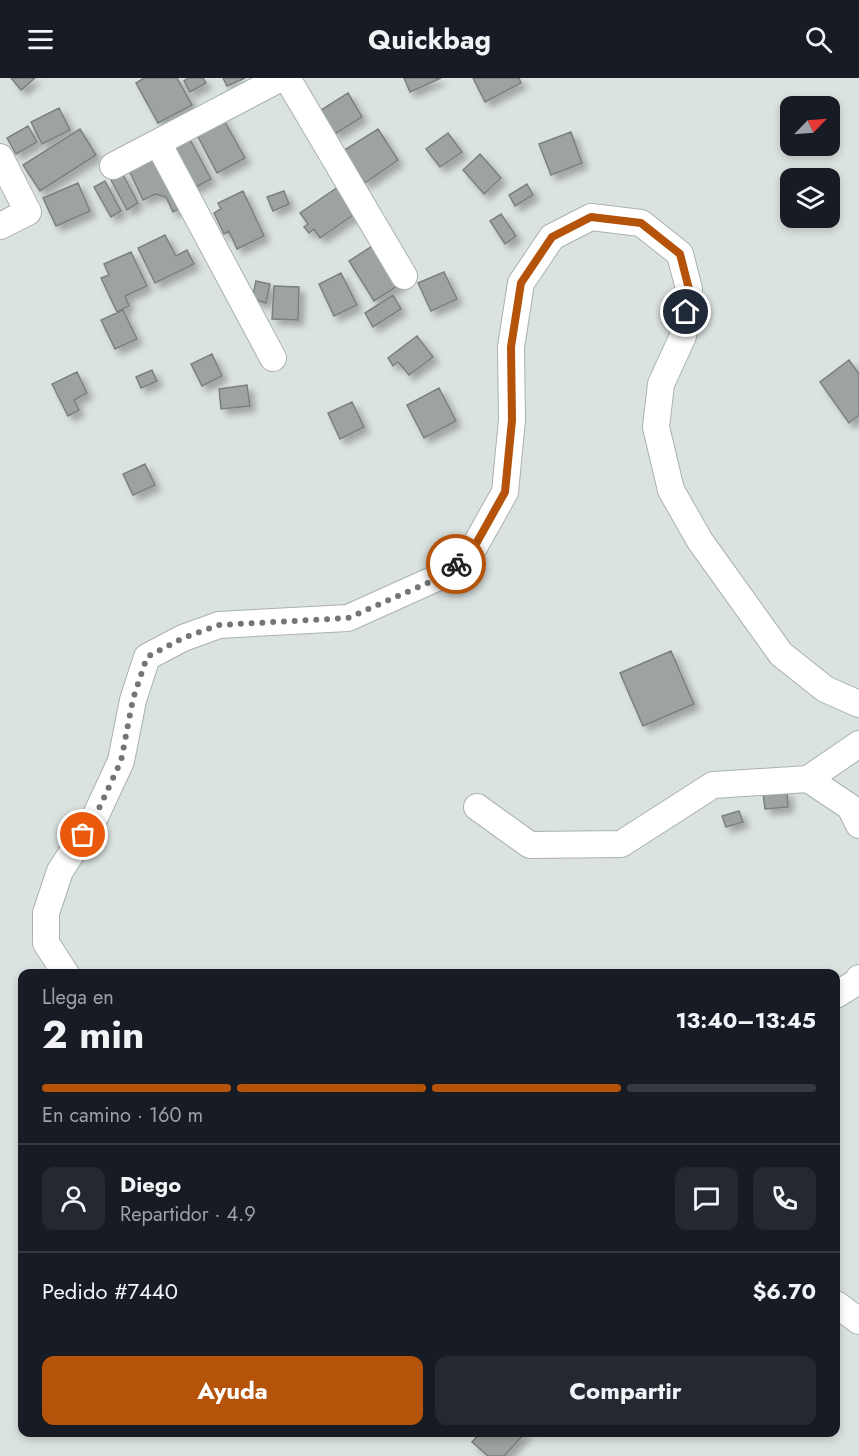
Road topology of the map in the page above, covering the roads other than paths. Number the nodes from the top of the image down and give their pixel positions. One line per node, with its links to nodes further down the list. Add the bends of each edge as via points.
1 (281, 78): 3 (street)
2 (287, 78): 7 (street)
3 (158, 143): 5 (street); 8 (street)
4 (0, 157): 6 (street, via 28,212)
5 (113, 166)
6 (0, 226)
7 (404, 276)
8 (273, 358)
9 (859, 704): 14 (street, via 825,689 781,654 700,541 671,490 656,427 661,384 683,336 689,289 680,254 641,223 591,217 552,237 521,283 511,347 512,420 505,492 472,551 439,578 348,618 219,625 147,657 133,699 121,761 95,817 60,871 46,913 46,943)
10 (859, 744): 11 (street)
11 (808, 779): 12 (street, via 713,785 621,844 530,845); 13 (street, via 850,807)
12 (477, 807)
13 (859, 825)
14 (63, 969)
15 (859, 978): 16 (street)
16 (840, 992)
17 (840, 1307): 18 (street)
18 (859, 1321)

